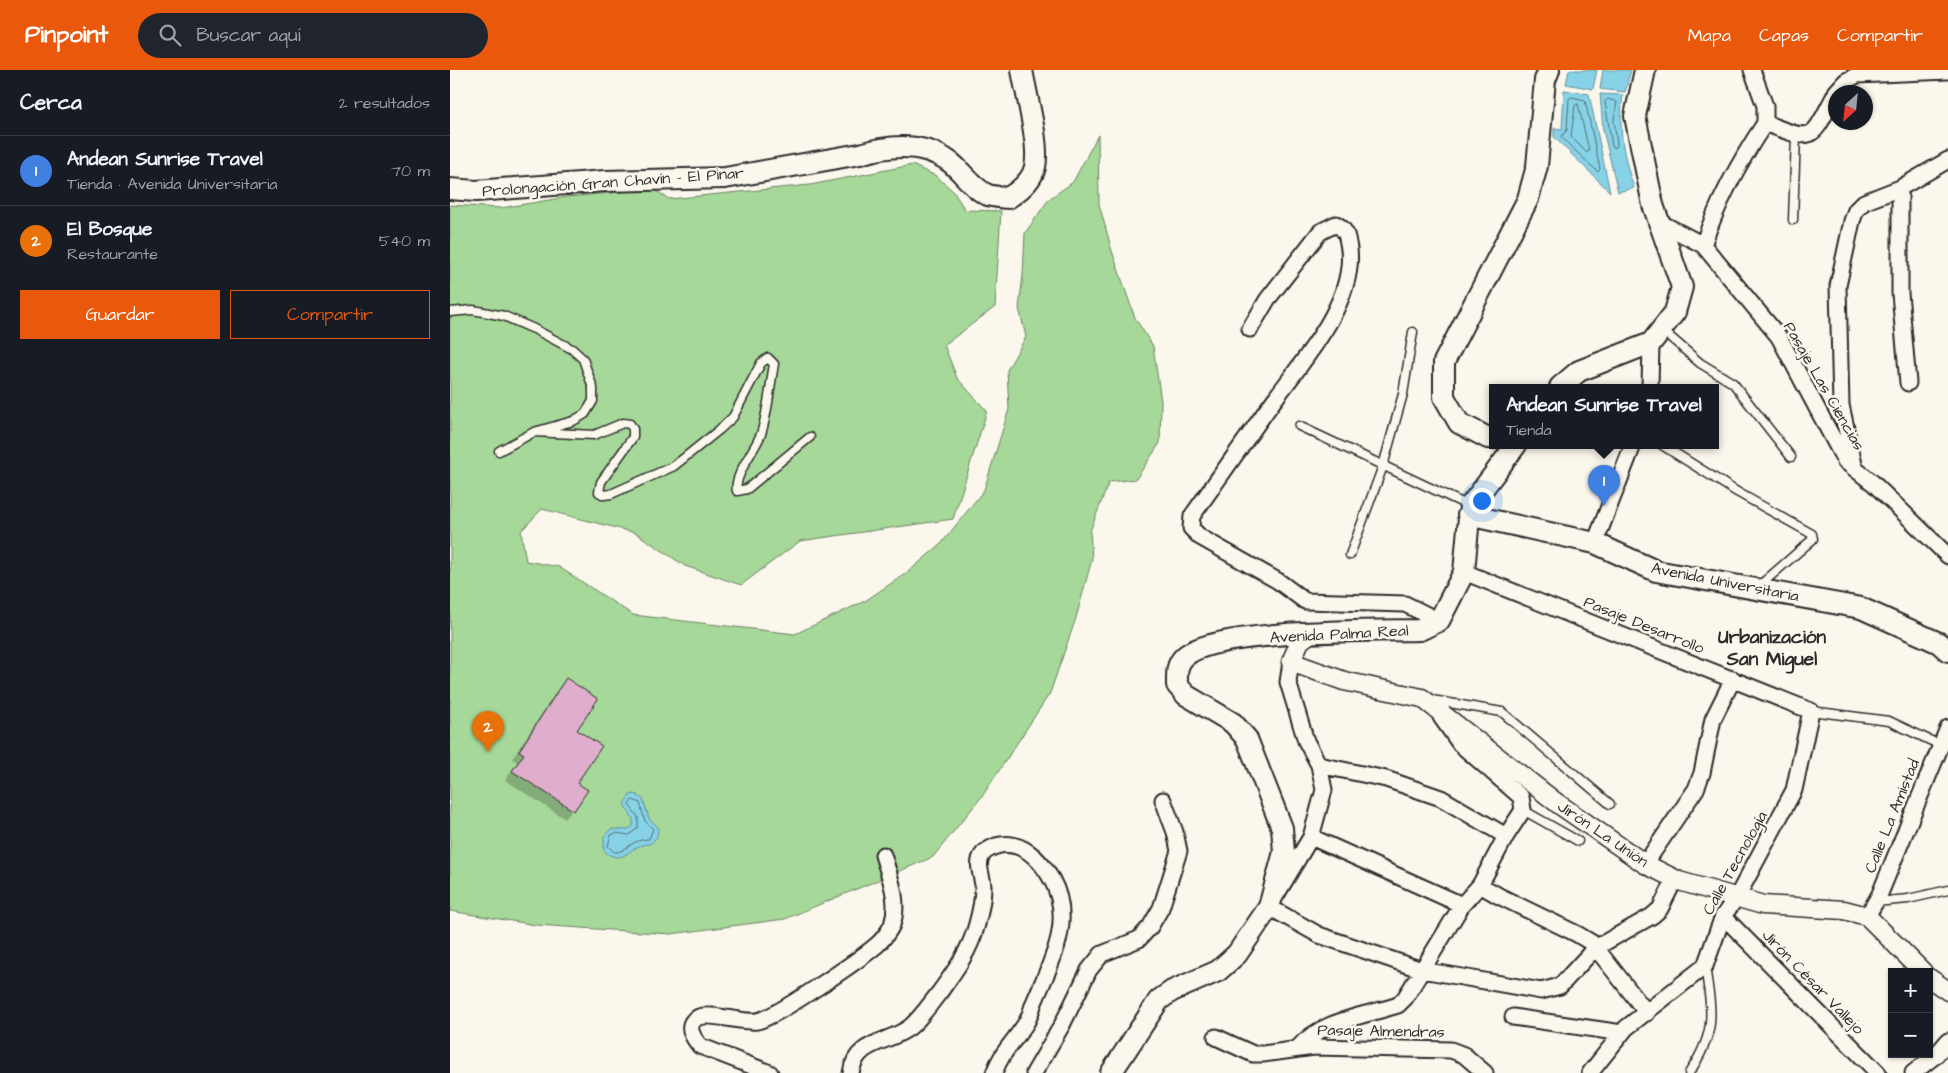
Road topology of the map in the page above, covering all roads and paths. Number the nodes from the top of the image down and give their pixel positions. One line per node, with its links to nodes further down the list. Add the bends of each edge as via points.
1 (1022, 70): 12 (main road, Prolongación Gran Chavín - El Pinar, via 1035,167 1023,188 1008,198 987,194 949,162 933,152 913,147 880,148 724,178 476,191)
2 (1549, 70): 26 (main road, via 1545,80 1536,166 1528,199 1444,362 1444,397 1459,423)
3 (1645, 70): 14 (main road, via 1635,116)
4 (1752, 70): 8 (street, via 1765,106)
5 (1948, 71): 6 (street, via 1858,74)
6 (1843, 85)
7 (1828, 110): 9 (street, via 1820,126 1807,135)
8 (1765, 123): 9 (street); 15 (street, via 1729,181 1714,211)
9 (1796, 135): 13 (lane)
10 (1948, 160): 11 (street)
11 (1900, 188): 22 (street, via 1900,293); 33 (street, via 1875,196 1856,210 1838,286 1841,405)
12 (450, 189)
13 (1793, 220)
14 (1659, 222): 15 (street); 19 (main road, via 1682,287 1675,312)
15 (1703, 245): 33 (street, Pasaje Las Ciencias, via 1779,337 1845,460)
16 (450, 312): 24 (lane, via 473,310 504,316 572,349 583,360 593,388 593,401 585,414 573,421)
17 (1250, 329): 40 (street, via 1267,300 1320,232 1336,224 1343,228 1347,233 1350,273 1324,333 1192,516 1191,528 1200,537 1278,581 1305,602 1404,604)
18 (1413, 332): 32 (lane, via 1403,394)
19 (1656, 336): 20 (main road, via 1579,371); 21 (street); 31 (lane, via 1733,383)
20 (1564, 384)
21 (1650, 384)
22 (1908, 384)
23 (1299, 426): 32 (lane)
24 (534, 432): 25 (lane, via 594,434 622,423 630,424 633,438 601,482 599,492 611,494 674,466 719,430 733,417 761,363 768,358 774,364 761,433 735,485 736,491 747,489); 30 (lane)
25 (810, 437)
26 (1489, 438)
27 (1513, 449): 34 (main road)
28 (1631, 449): 35 (street)
29 (1668, 449): 39 (lane, via 1808,531 1813,539)
30 (499, 451)
31 (1791, 457)
32 (1383, 466): 34 (lane); 36 (lane)
33 (1855, 469): 37 (street)
34 (1469, 510): 35 (main road, Avenida Universitaria); 38 (main road)
35 (1594, 543): 39 (main road, Avenida Universitaria, via 1656,571)
36 (1350, 554)
37 (1948, 556)
38 (1464, 572): 40 (main road); 44 (street, Pasaje Desarrollo)
39 (1755, 589): 42 (main road, Avenida Universitaria, via 1861,608 1939,643)
40 (1439, 621): 41 (main road, Avenida Palma Real, via 1420,630)
41 (1312, 632): 43 (street, via 1300,641); 64 (main road, Avenida Palma Real, via 1222,642 1185,656 1176,669 1177,685 1186,695 1233,724 1247,739 1282,828 1284,852)
42 (1948, 651)
43 (1292, 662): 45 (street, Jirón La Unión, via 1344,681); 50 (street, via 1288,682 1306,741)
44 (1732, 679): 47 (street, Pasaje Desarrollo); 58 (street, via 1712,719 1696,789)
45 (1422, 698): 46 (street, Jirón La Unión); 52 (lane, via 1502,712)
46 (1438, 711): 53 (street, via 1460,744 1521,797); 58 (street, Jirón La Unión, via 1557,803)
47 (1811, 712): 49 (lane, via 1889,721); 62 (street, Calle Tecnología, via 1794,790)
48 (1948, 728): 49 (street, Calle La Amistad)
49 (1940, 745): 65 (street, Calle La Amistad)
50 (1319, 765): 54 (street, via 1386,779 1441,798); 55 (street, via 1324,790)
51 (1163, 800): 82 (street, via 1179,851 1161,908 1139,939 1102,954 1089,970)
52 (1610, 804)
53 (1523, 810): 54 (street); 56 (lane)
54 (1506, 836): 60 (street)
55 (1310, 837): 63 (street); 64 (street)
56 (1578, 841)
57 (883, 855): 79 (street, via 894,891 895,912 891,927 880,942 776,1013 758,1021 698,1016 692,1021 690,1028 700,1046)
58 (1645, 864): 59 (street, Jirón La Unión)
59 (1675, 879): 62 (street, Jirón La Unión); 67 (street, via 1660,909 1652,916)
60 (1480, 885): 63 (street); 67 (street, via 1577,934)
61 (1948, 890): 65 (lane)
62 (1737, 897): 65 (street, Jirón La Unión, via 1763,905); 66 (street, Calle Tecnología)
63 (1462, 905): 70 (street)
64 (1269, 908): 70 (street, via 1319,935); 83 (main road, Avenida Palma Real, via 1237,954 1218,971 1159,1000)
65 (1871, 909): 69 (street)
66 (1724, 916): 68 (street, Calle Tecnología); 87 (street, Jirón César Vallejo)
67 (1595, 948): 70 (street, via 1560,986 1552,990 1541,991); 73 (street)
68 (1705, 966): 73 (street); 86 (lane, via 1710,1027 1704,1051)
69 (1920, 968)
70 (1422, 970): 78 (street, via 1398,1005 1327,1027 1304,1040)
71 (1933, 981): 72 (street)
72 (1948, 991)
73 (1647, 1013): 75 (street)
74 (1513, 1017): 75 (street)
75 (1622, 1033): 85 (street)
76 (1216, 1037): 78 (street, Pasaje Almendras, via 1253,1054)
77 (1948, 1042): 88 (street)
78 (1298, 1048): 84 (street, Pasaje Almendras, via 1451,1050 1464,1054)
79 (770, 1073)
80 (851, 1073): 81 (street, via 860,1051 909,1028 965,958 981,901 983,885 979,866 982,855 990,848 1005,844 1023,847 1036,857 1052,881 1062,932 1028,1021 1001,1054)
81 (994, 1073)
82 (1034, 1073)
83 (1111, 1073)
84 (1485, 1073)
85 (1590, 1073)
86 (1689, 1073)
87 (1878, 1073)
88 (1913, 1073)

